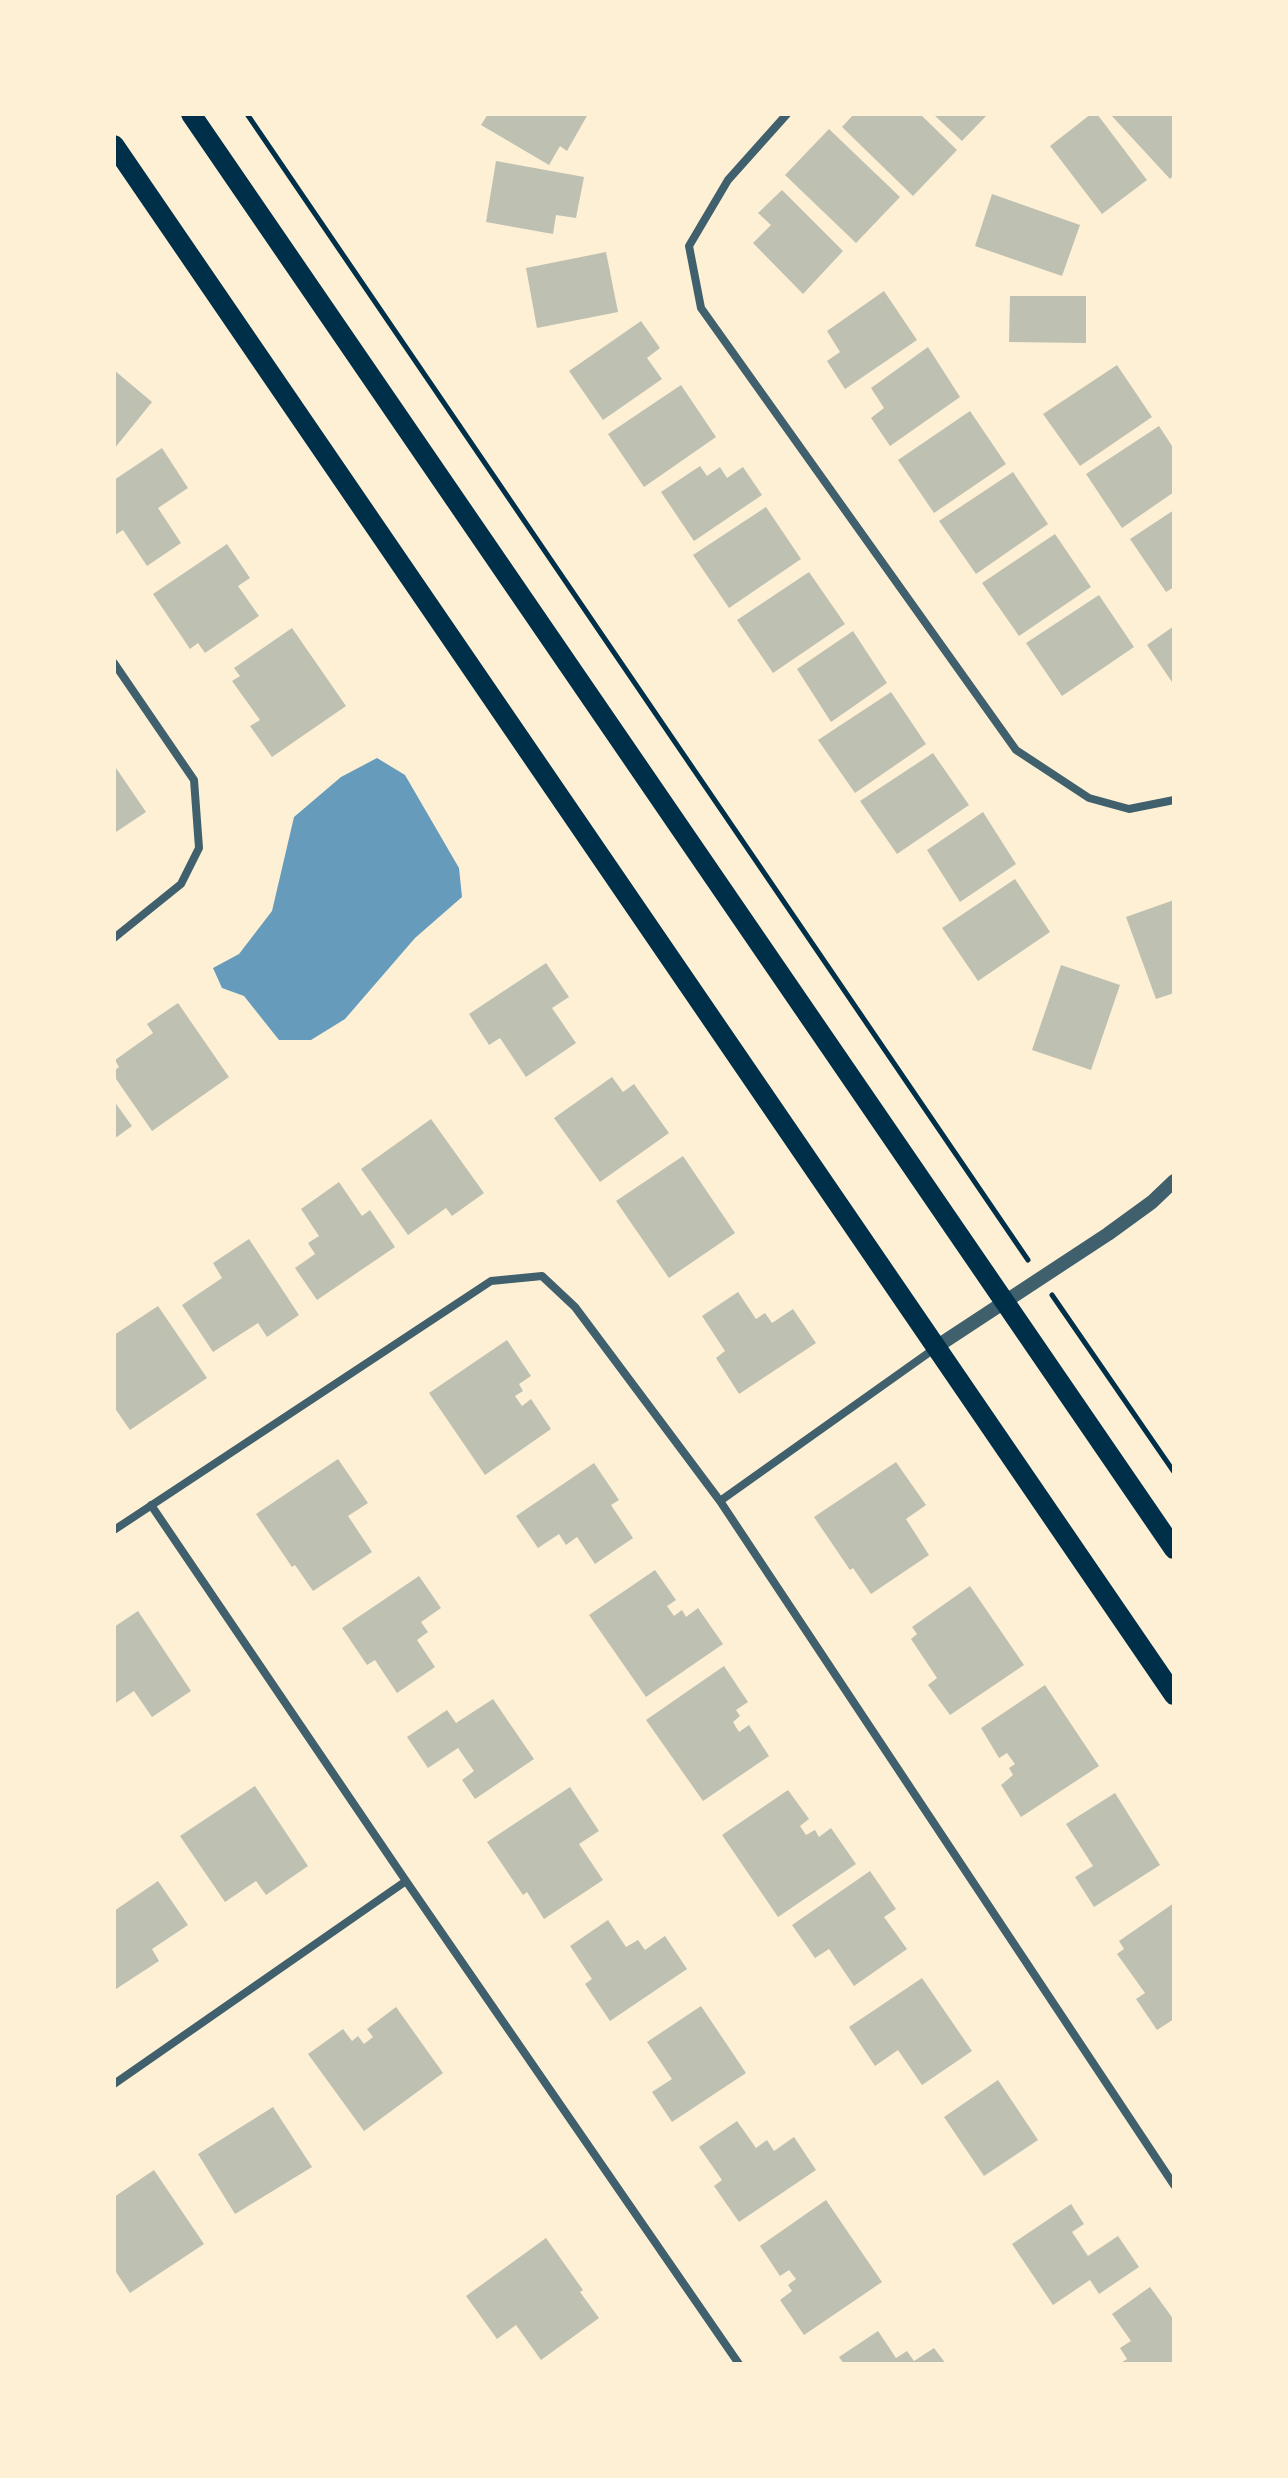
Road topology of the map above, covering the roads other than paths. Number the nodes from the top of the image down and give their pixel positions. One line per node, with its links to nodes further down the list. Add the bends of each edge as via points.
1 (179, 114): 5 (main road)
2 (191, 114): 5 (main road)
3 (787, 114): 7 (street, via 728,180 689,246 701,308 1016,750 1089,798 1129,809)
4 (114, 145): 11 (main road)
5 (265, 223): 10 (main road)
6 (114, 663): 8 (street, via 194,780 199,848 181,884)
7 (1174, 800)
8 (114, 938)
9 (1174, 1181): 10 (street, via 1108,1234)
10 (1004, 1301): 11 (street); 15 (main road)
11 (936, 1347): 12 (street); 16 (main road)
12 (720, 1501): 13 (street, via 575,1307 542,1276 491,1281); 19 (street)
13 (151, 1505): 14 (street); 17 (street)
14 (114, 1530)
15 (1174, 1549)
16 (1174, 1695)
17 (406, 1881): 18 (street); 20 (street)
18 (114, 2084)
19 (1174, 2185)
20 (739, 2364)

